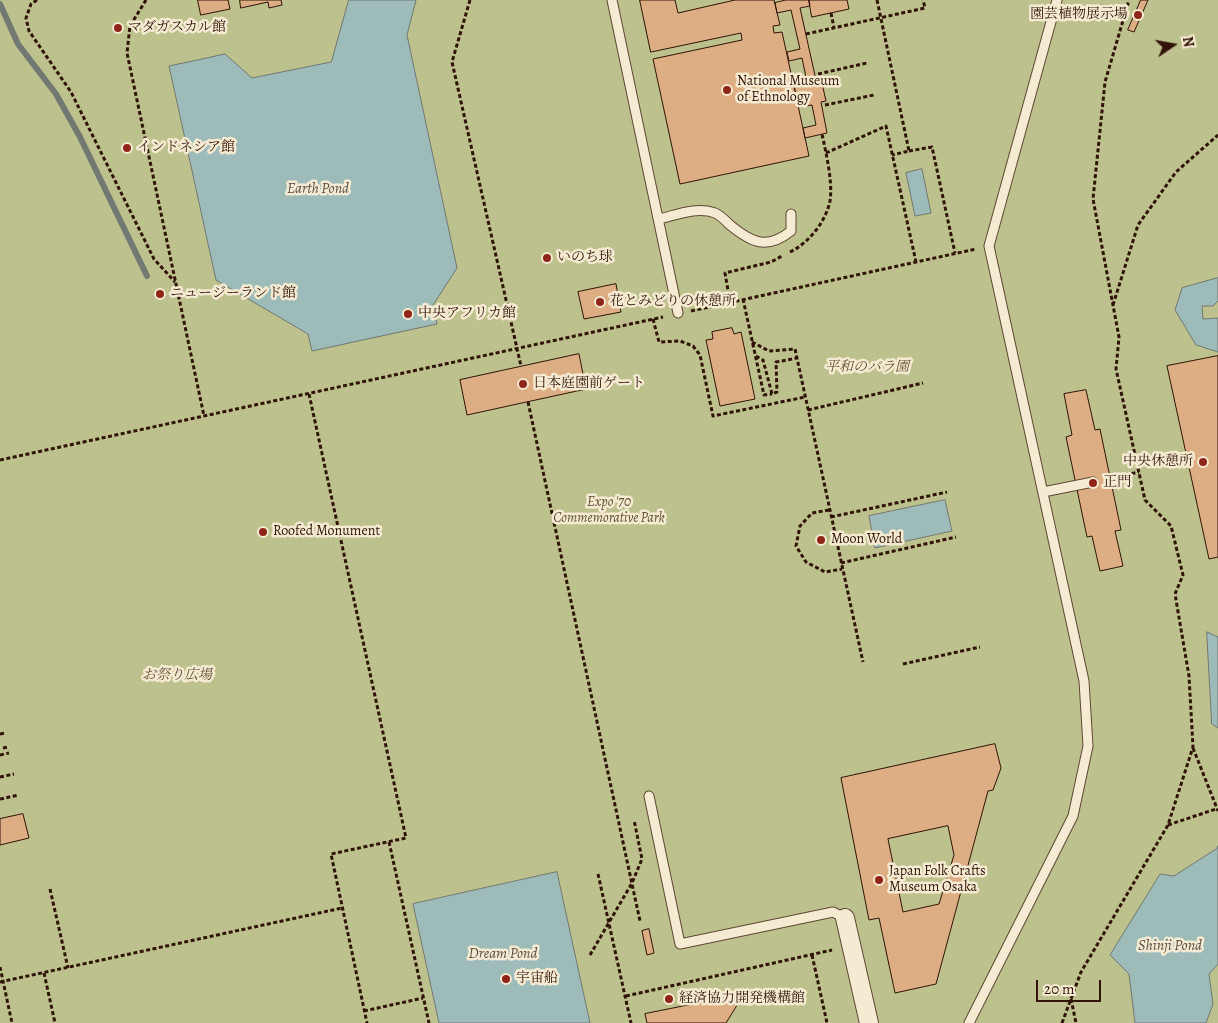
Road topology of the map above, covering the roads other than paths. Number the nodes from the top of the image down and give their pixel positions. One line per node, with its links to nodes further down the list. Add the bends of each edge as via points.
1 (612, 0): 4 (lane)
2 (1057, 0): 7 (lane, via 989,246)
3 (791, 214): 4 (lane, via 791,231 780,240 763,243 744,236 716,213 697,210)
4 (658, 220): 5 (lane)
5 (678, 313)
6 (1093, 482): 7 (lane)
7 (1043, 492): 11 (lane, via 1084,681 1088,746 1073,816)
8 (649, 796): 9 (lane, via 680,944 833,912)
9 (845, 918): 10 (street)
10 (869, 1023)
11 (969, 1023)

